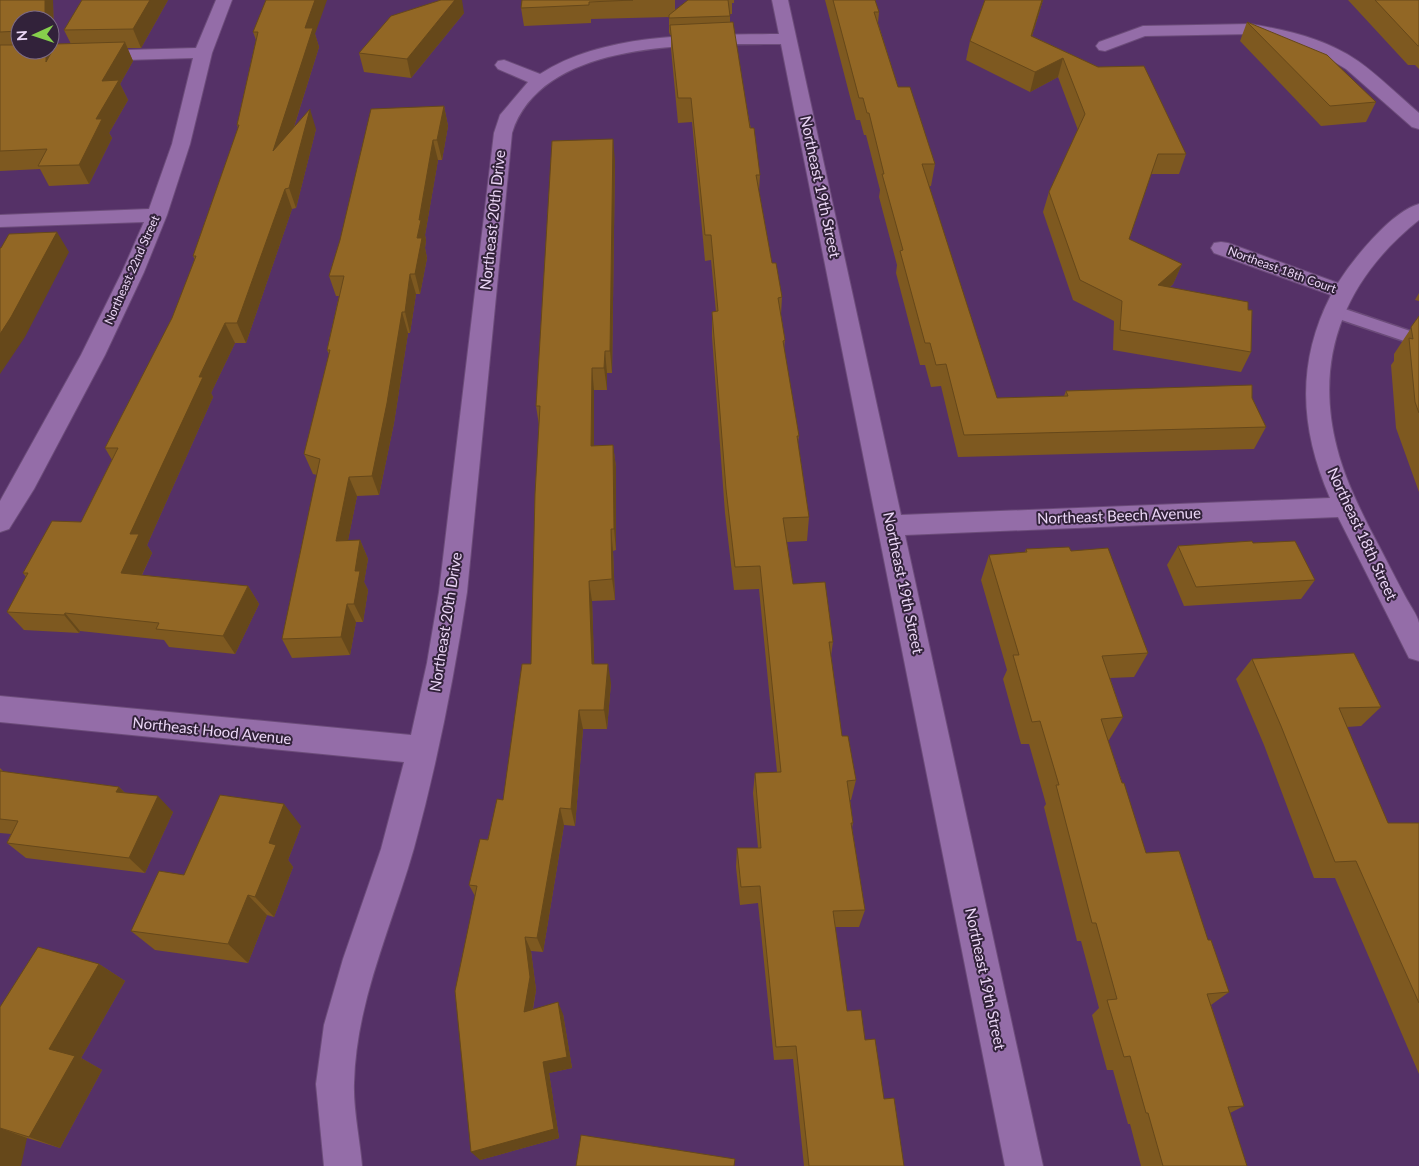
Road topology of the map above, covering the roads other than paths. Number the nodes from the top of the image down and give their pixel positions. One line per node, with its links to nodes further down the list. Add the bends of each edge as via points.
1 (224, 0): 5 (street, Northeast 22nd Street)
2 (780, 0): 3 (street, Northeast 19th Street)
3 (788, 38): 8 (street, Northeast 20th Drive, via 634,46 584,58); 19 (street, Northeast 19th Street)
4 (1105, 46): 9 (street, via 1143,31 1250,28 1279,34 1323,49 1352,65)
5 (203, 53): 6 (street); 11 (street, Northeast 22nd Street, via 181,144)
6 (77, 56)
7 (504, 65): 8 (street)
8 (541, 81): 22 (street, Northeast 20th Drive, via 513,110 503,133 453,592)
9 (1419, 123)
10 (1419, 210): 14 (street, Northeast 18th Street, via 1377,244)
11 (157, 215): 12 (street); 16 (street, Northeast 22nd Street, via 93,355)
12 (0, 221)
13 (1220, 248): 14 (street, Northeast 18th Court)
14 (1338, 301): 15 (lane); 17 (street, Northeast 18th Street, via 1324,336 1319,363 1318,417 1323,446)
15 (1419, 340)
16 (10, 489): 18 (street, Northeast 22nd Street)
17 (1346, 507): 19 (street, Northeast Beech Avenue); 20 (street, Northeast 18th Street)
18 (0, 522)
19 (891, 525): 24 (street, Northeast 19th Street)
20 (1416, 639)
21 (0, 710): 22 (street, Northeast Hood Avenue)
22 (423, 750): 23 (street, Northeast 20th Drive, via 342,1025 335,1084)
23 (343, 1166)
24 (1024, 1166)

